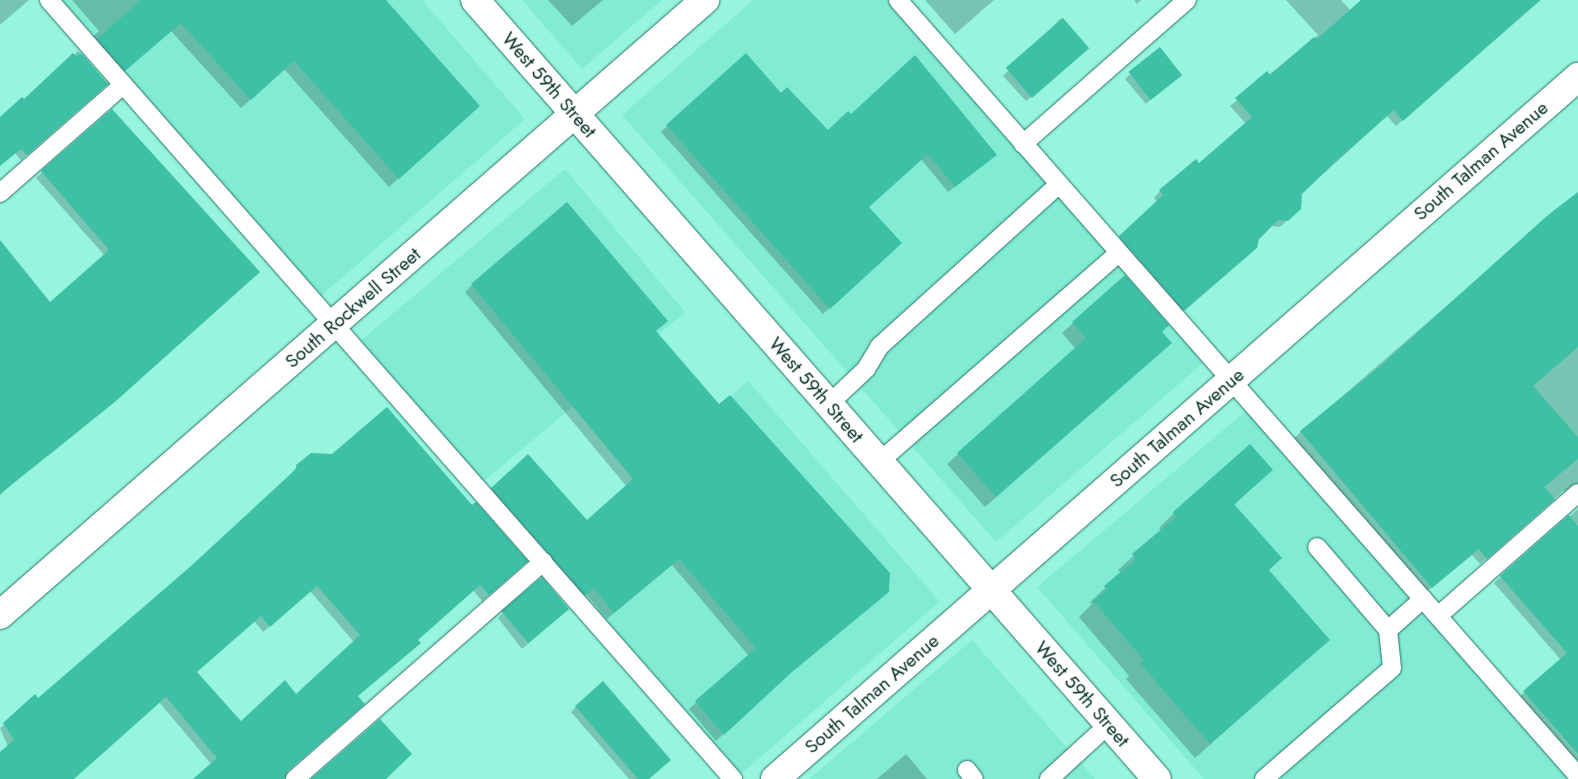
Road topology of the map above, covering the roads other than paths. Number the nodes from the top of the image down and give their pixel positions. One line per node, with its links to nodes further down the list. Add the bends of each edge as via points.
1 (49, 0): 7 (lane)
2 (475, 0): 8 (street, West 59th Street)
3 (705, 0): 8 (street, South Rockwell Street)
4 (898, 0): 9 (lane)
5 (1187, 0): 9 (lane)
6 (1578, 77): 14 (street, South Talman Avenue)
7 (123, 85): 11 (lane); 13 (lane)
8 (574, 114): 13 (street, South Rockwell Street); 15 (street, West 59th Street)
9 (1023, 144): 10 (lane)
10 (1059, 184): 12 (lane); 15 (lane, via 880,346 866,369)
11 (0, 193)
12 (1119, 253): 14 (lane); 16 (lane)
13 (334, 324): 19 (lane); 22 (street, South Rockwell Street)
14 (1231, 380): 20 (street, South Talman Avenue); 21 (lane)
15 (829, 404): 16 (street, West 59th Street)
16 (879, 462): 20 (street, West 59th Street)
17 (1578, 493): 23 (lane)
18 (1318, 547): 24 (lane)
19 (543, 562): 28 (lane); 29 (lane)
20 (992, 590): 25 (street, West 59th Street); 27 (street, South Talman Avenue)
21 (1423, 600): 23 (lane); 24 (lane)
22 (0, 615)
23 (1438, 616): 26 (lane)
24 (1388, 630): 32 (lane, via 1392,668)
25 (1109, 724): 30 (lane); 31 (street, West 59th Street)
26 (1578, 776)
27 (782, 777)
28 (295, 779)
29 (733, 779)
30 (1049, 779)
31 (1157, 779)
32 (1264, 779)

